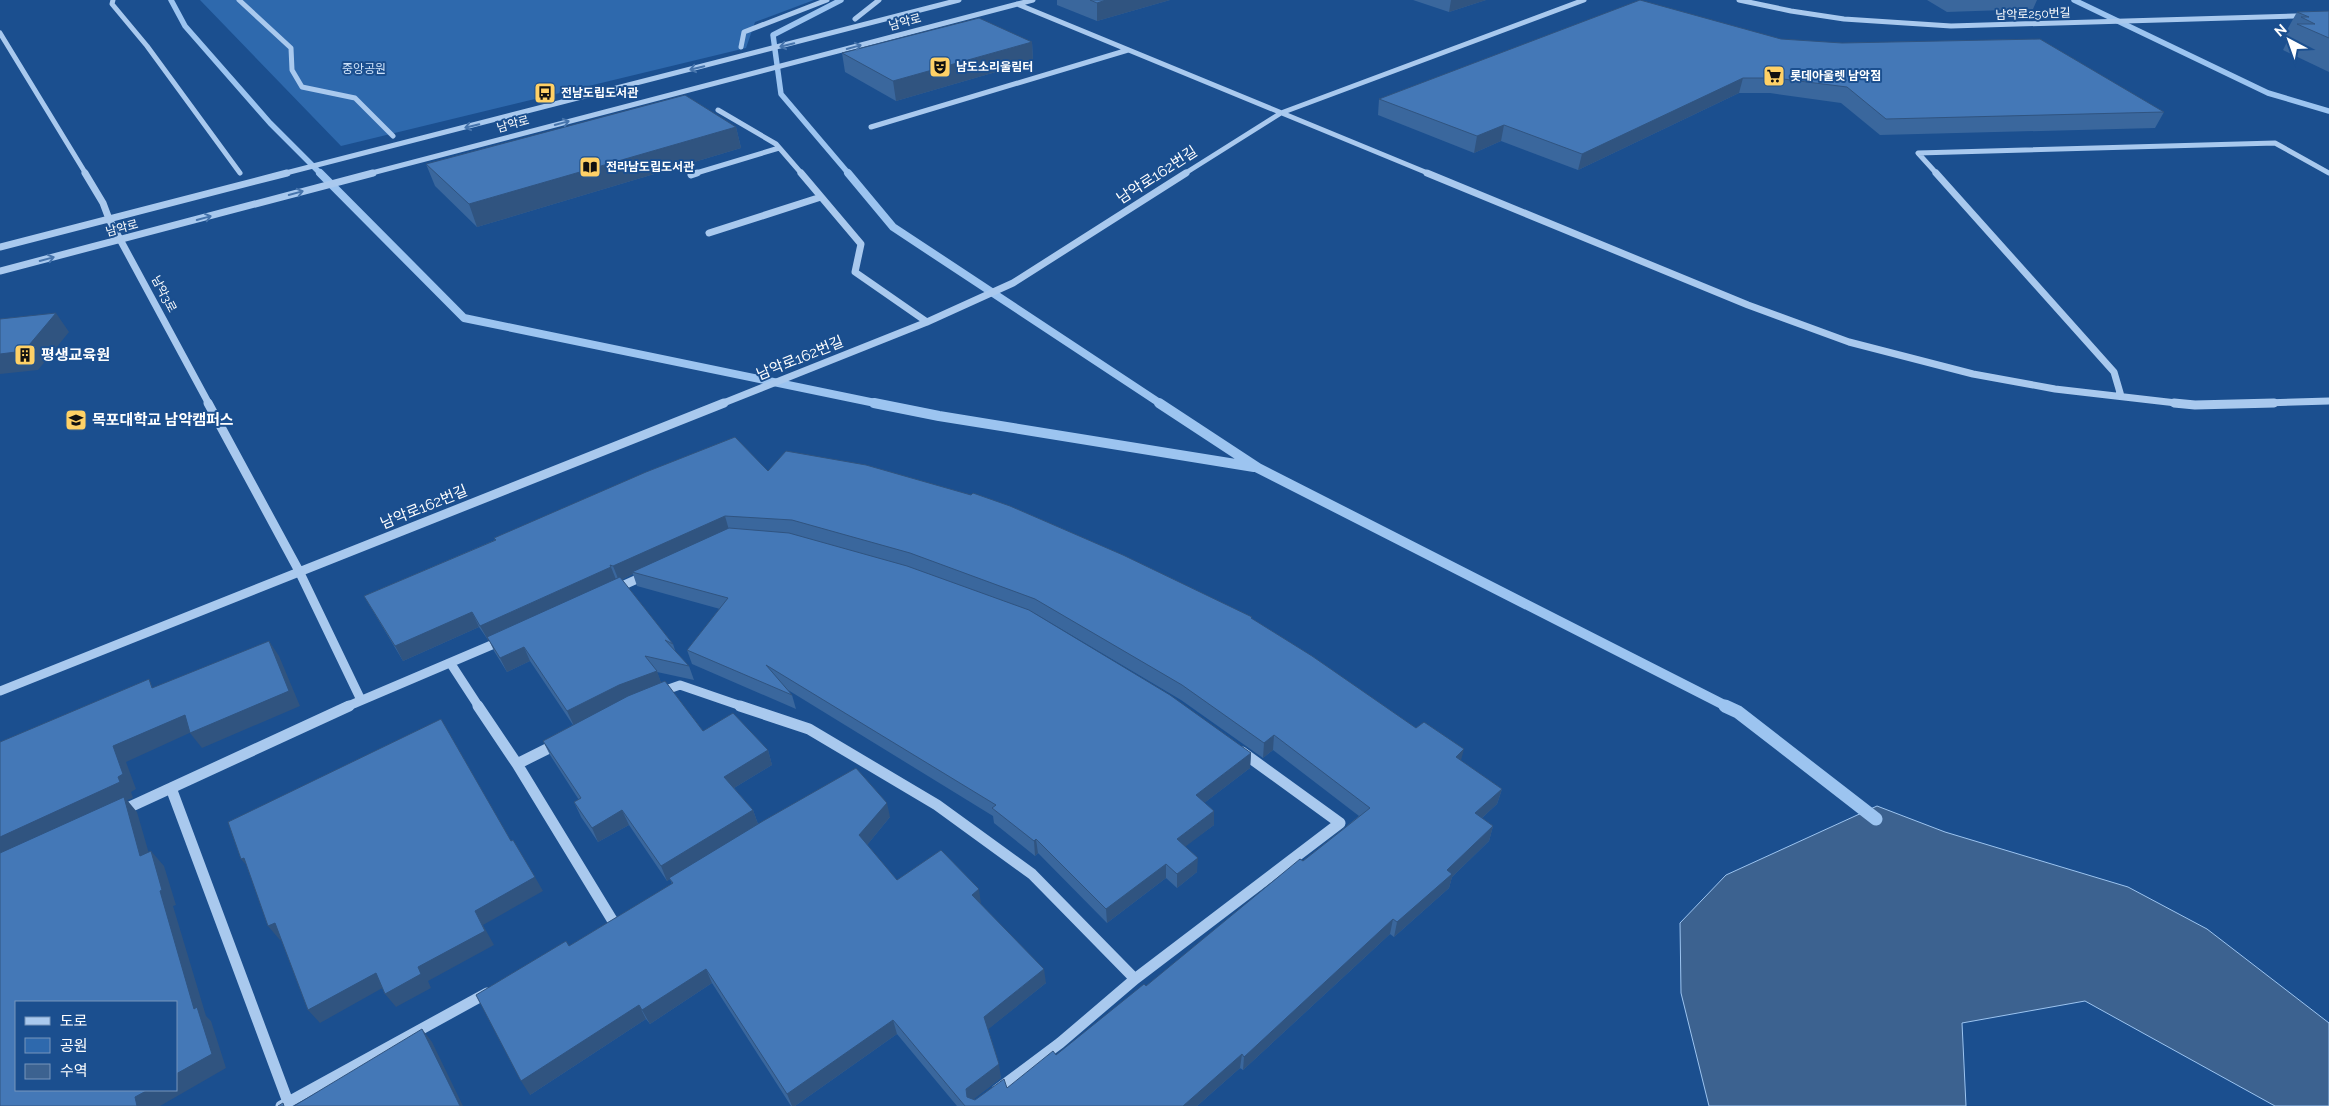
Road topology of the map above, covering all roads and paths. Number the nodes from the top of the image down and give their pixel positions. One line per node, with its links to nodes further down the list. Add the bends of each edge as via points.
1 (113, 0): 20 (street, via 112,4)
2 (239, 0): 18 (street, via 291,48 292,70 302,87 356,98)
3 (827, 0): 13 (street, via 744,32)
4 (879, 0): 11 (street)
5 (959, 0): 24 (street, 남악로, one-way to 24)
6 (1033, 0): 9 (street, 남악로)
7 (1584, 0): 16 (street, 남악로162번길)
8 (1739, 0): 10 (street, 남악로250번길, via 1834,18 1951,26)
9 (1017, 4): 14 (street); 26 (street, 남악로, one-way to 9)
10 (2329, 15)
11 (855, 19)
12 (0, 33): 24 (street, 남악3로, via 103,203)
13 (741, 47)
14 (1128, 50): 16 (street); 17 (street)
15 (718, 110): 19 (street)
16 (1280, 113): 29 (street, 남악로162번길, via 1013,283); 30 (street, via 1731,298 1850,342 1973,374 2055,389)
17 (871, 127)
18 (393, 136)
19 (779, 148): 22 (street); 23 (street)
20 (240, 172)
21 (2329, 173): 30 (street, via 2275,143 1918,153 2114,372)
22 (691, 175)
23 (821, 197): 25 (street); 29 (street, via 861,244 855,272)
24 (109, 219): 26 (street, 남악3로); 27 (street, 남악로)
25 (709, 233)
26 (122, 239): 28 (street, 남악로, one-way to 26); 32 (street, 남악3로)
27 (0, 247)
28 (0, 271)
29 (927, 322): 32 (street, 남악로162번길)
30 (2122, 396): 31 (street, via 2195,404)
31 (2329, 401)
32 (300, 571): 37 (street, 남악로162번길); 39 (street, 남악3로)
33 (650, 573): 34 (street)
34 (605, 594)
35 (514, 635): 36 (street)
36 (451, 664): 39 (street); 42 (street)
37 (0, 691)
38 (645, 698): 46 (street, via 680,685 809,729 862,766 937,806 1032,874)
39 (361, 700): 43 (street)
40 (568, 737): 42 (street)
41 (1230, 744): 46 (street, via 1340,823)
42 (517, 764): 45 (street)
43 (171, 788): 44 (street); 49 (street)
44 (108, 817)
45 (614, 923)
46 (1135, 979): 48 (street, via 1060,1043)
47 (494, 989): 49 (street)
48 (992, 1094)
49 (285, 1104)

